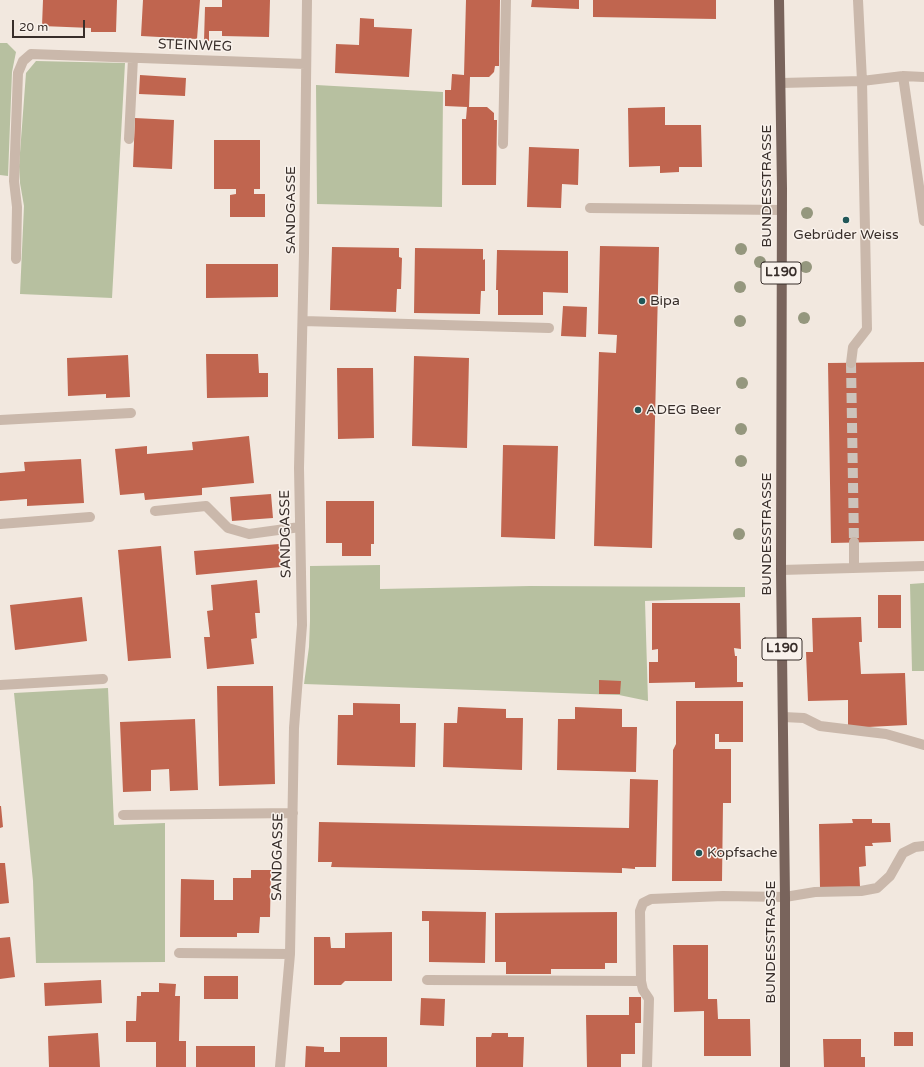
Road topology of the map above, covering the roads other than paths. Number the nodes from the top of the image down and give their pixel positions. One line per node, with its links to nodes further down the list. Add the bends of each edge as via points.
1 (307, 0): 6 (street, SANDGASSE)
2 (506, 0): 12 (street)
3 (779, 0): 10 (main road, BUNDESSTRASSE / L190)
4 (858, 0): 9 (street)
5 (133, 58): 6 (street, STEINWEG); 11 (street); 16 (street, STEINWEG, via 31,54 23,60 18,73 14,181 17,207)
6 (305, 64): 17 (street, SANDGASSE)
7 (903, 76): 8 (street); 9 (street); 15 (street)
8 (924, 77)
9 (862, 81): 10 (street); 19 (street, via 867,329 853,347)
10 (781, 83): 14 (main road, BUNDESSTRASSE / L190)
11 (129, 139)
12 (503, 144)
13 (590, 208): 14 (street)
14 (782, 210): 29 (main road, BUNDESSTRASSE / L190)
15 (924, 221)
16 (16, 259)
17 (303, 321): 18 (street); 25 (street, SANDGASSE)
18 (549, 328)
19 (851, 363)
20 (131, 413): 21 (street)
21 (0, 420)
22 (155, 511): 25 (street, via 206,506 228,528 249,534)
23 (90, 517): 24 (street)
24 (0, 524)
25 (300, 527): 34 (street, SANDGASSE, via 302,625 294,728)
26 (854, 542): 28 (street)
27 (924, 566): 28 (street)
28 (854, 568): 29 (street)
29 (781, 570): 32 (main road, BUNDESSTRASSE / L190)
30 (103, 679): 31 (street)
31 (0, 685)
32 (783, 718): 33 (street, via 804,718 820,726 886,734); 37 (main road, BUNDESSTRASSE / L190)
33 (924, 745)
34 (293, 814): 35 (street); 39 (street, SANDGASSE)
35 (123, 815)
36 (924, 846): 37 (street, via 903,852 890,876 877,888 815,892)
37 (785, 897): 41 (street, via 663,898 643,903 640,911); 44 (main road, BUNDESSTRASSE / L190)
38 (179, 953): 39 (street)
39 (290, 954): 42 (street, SANDGASSE)
40 (426, 980): 41 (street)
41 (641, 981): 43 (street, via 649,999)
42 (280, 1067)
43 (648, 1067)
44 (785, 1067)

